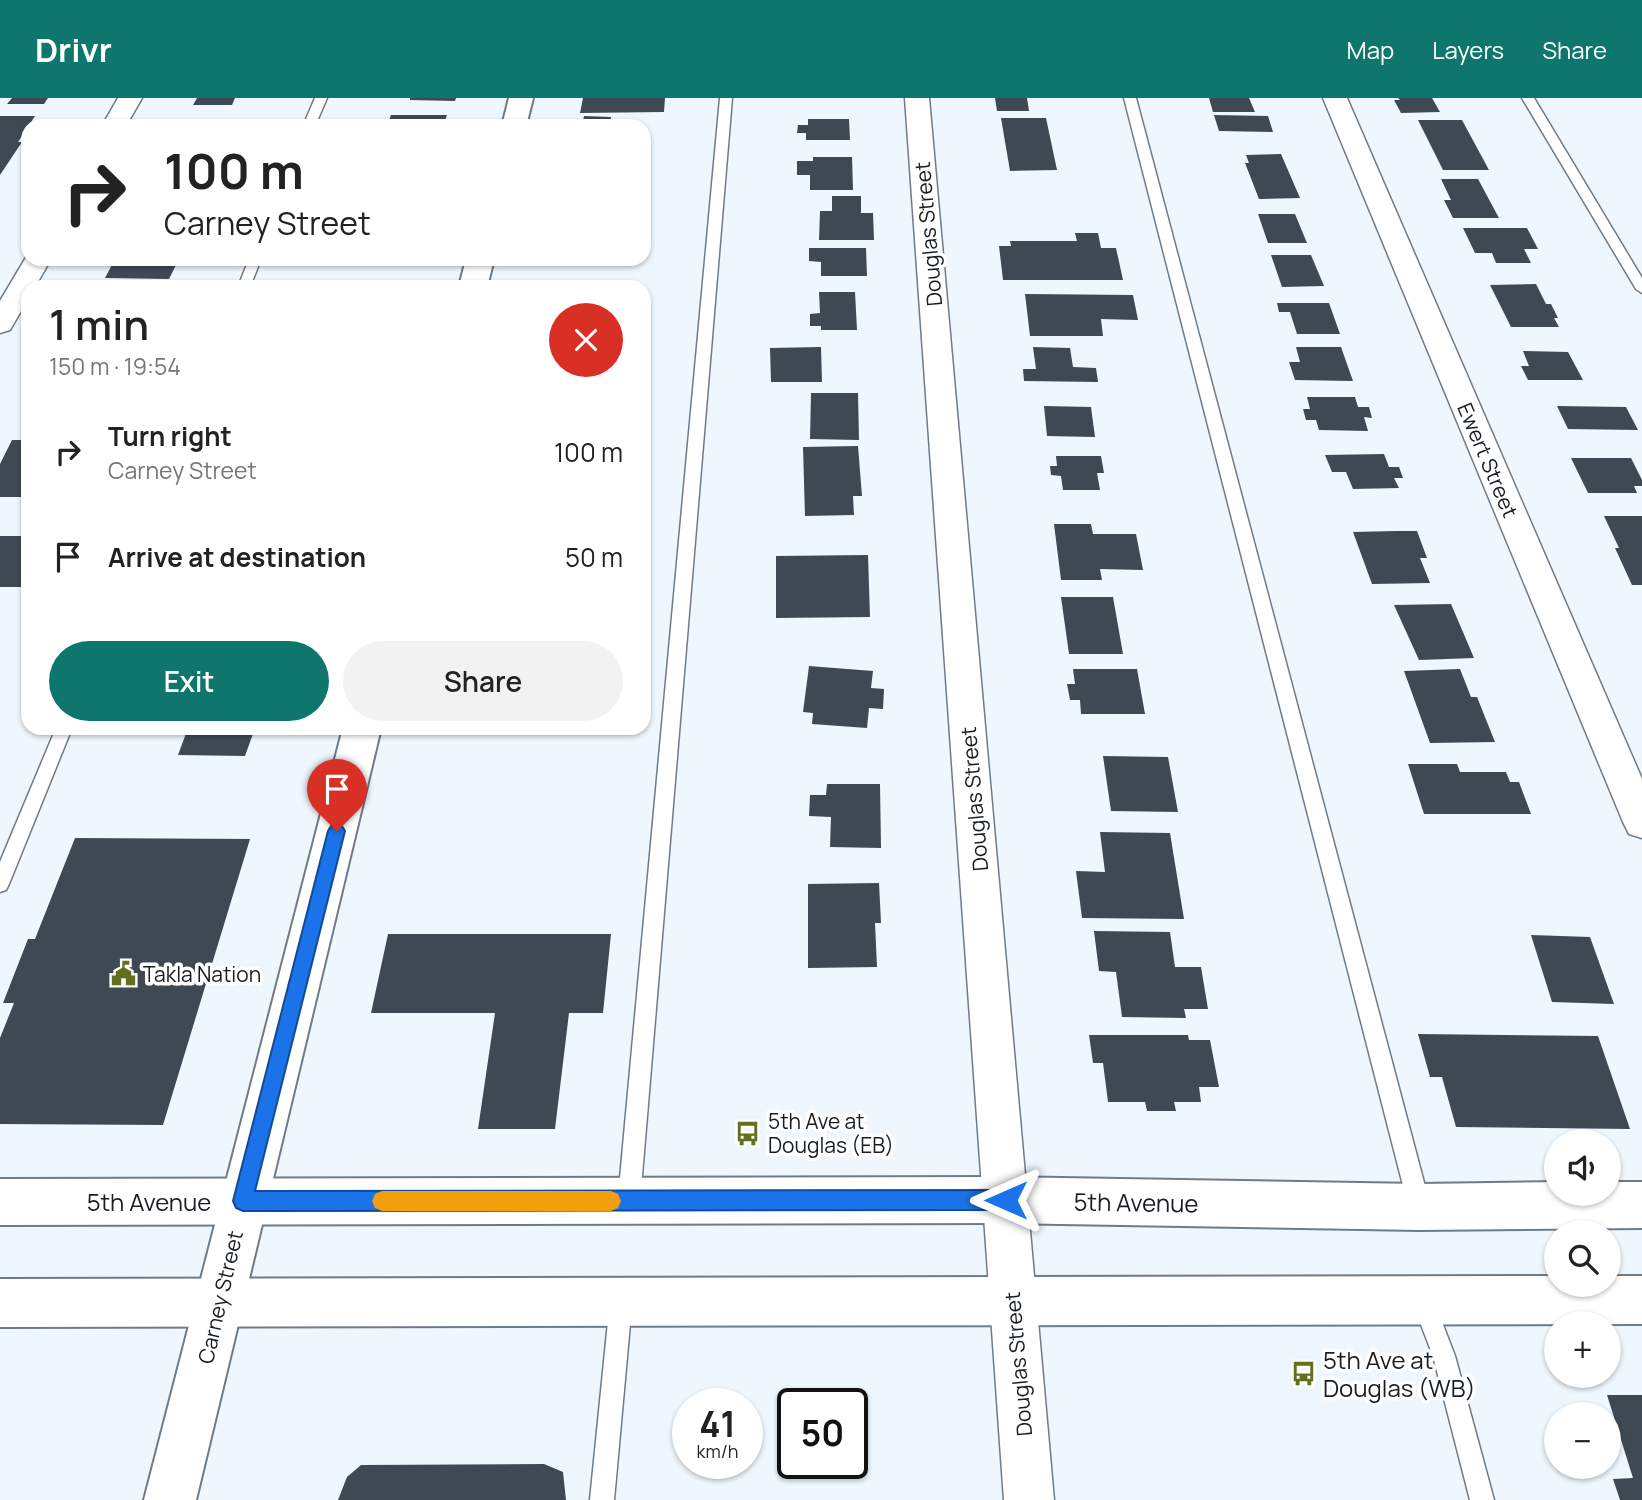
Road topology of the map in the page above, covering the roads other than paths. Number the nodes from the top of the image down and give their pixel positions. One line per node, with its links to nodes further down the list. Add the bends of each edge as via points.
1 (130, 98): 9 (street)
2 (321, 98): 10 (lane)
3 (521, 98): 11 (main road)
4 (726, 98): 21 (lane)
5 (916, 98): 19 (street, Douglas Street)
6 (1130, 98): 24 (lane)
7 (1335, 98): 17 (street, Ewert Street)
8 (1528, 98): 13 (lane)
9 (118, 119)
10 (312, 119)
11 (516, 119)
12 (21, 288): 14 (street)
13 (1642, 289)
14 (0, 324)
15 (61, 735): 18 (lane)
16 (360, 735): 20 (main road, Carney Street)
17 (1642, 822)
18 (0, 884)
19 (1006, 1200): 21 (main road, 5th Avenue); 24 (main road, 5th Avenue); 26 (street, Douglas Street)
20 (243, 1201): 21 (main road, 5th Avenue); 22 (main road, 5th Avenue); 30 (main road, Carney Street)
21 (629, 1201)
22 (0, 1202)
23 (1642, 1205): 24 (main road, 5th Avenue)
24 (1419, 1207)
25 (1642, 1300): 27 (main road)
26 (1013, 1301): 27 (main road); 28 (main road); 33 (street, Douglas Street)
27 (1423, 1301): 34 (lane, via 1444,1356)
28 (621, 1302): 30 (main road); 32 (lane)
29 (0, 1303): 30 (main road)
30 (219, 1303): 31 (main road, Carney Street)
31 (170, 1500)
32 (602, 1500)
33 (1029, 1500)
34 (1482, 1500)

